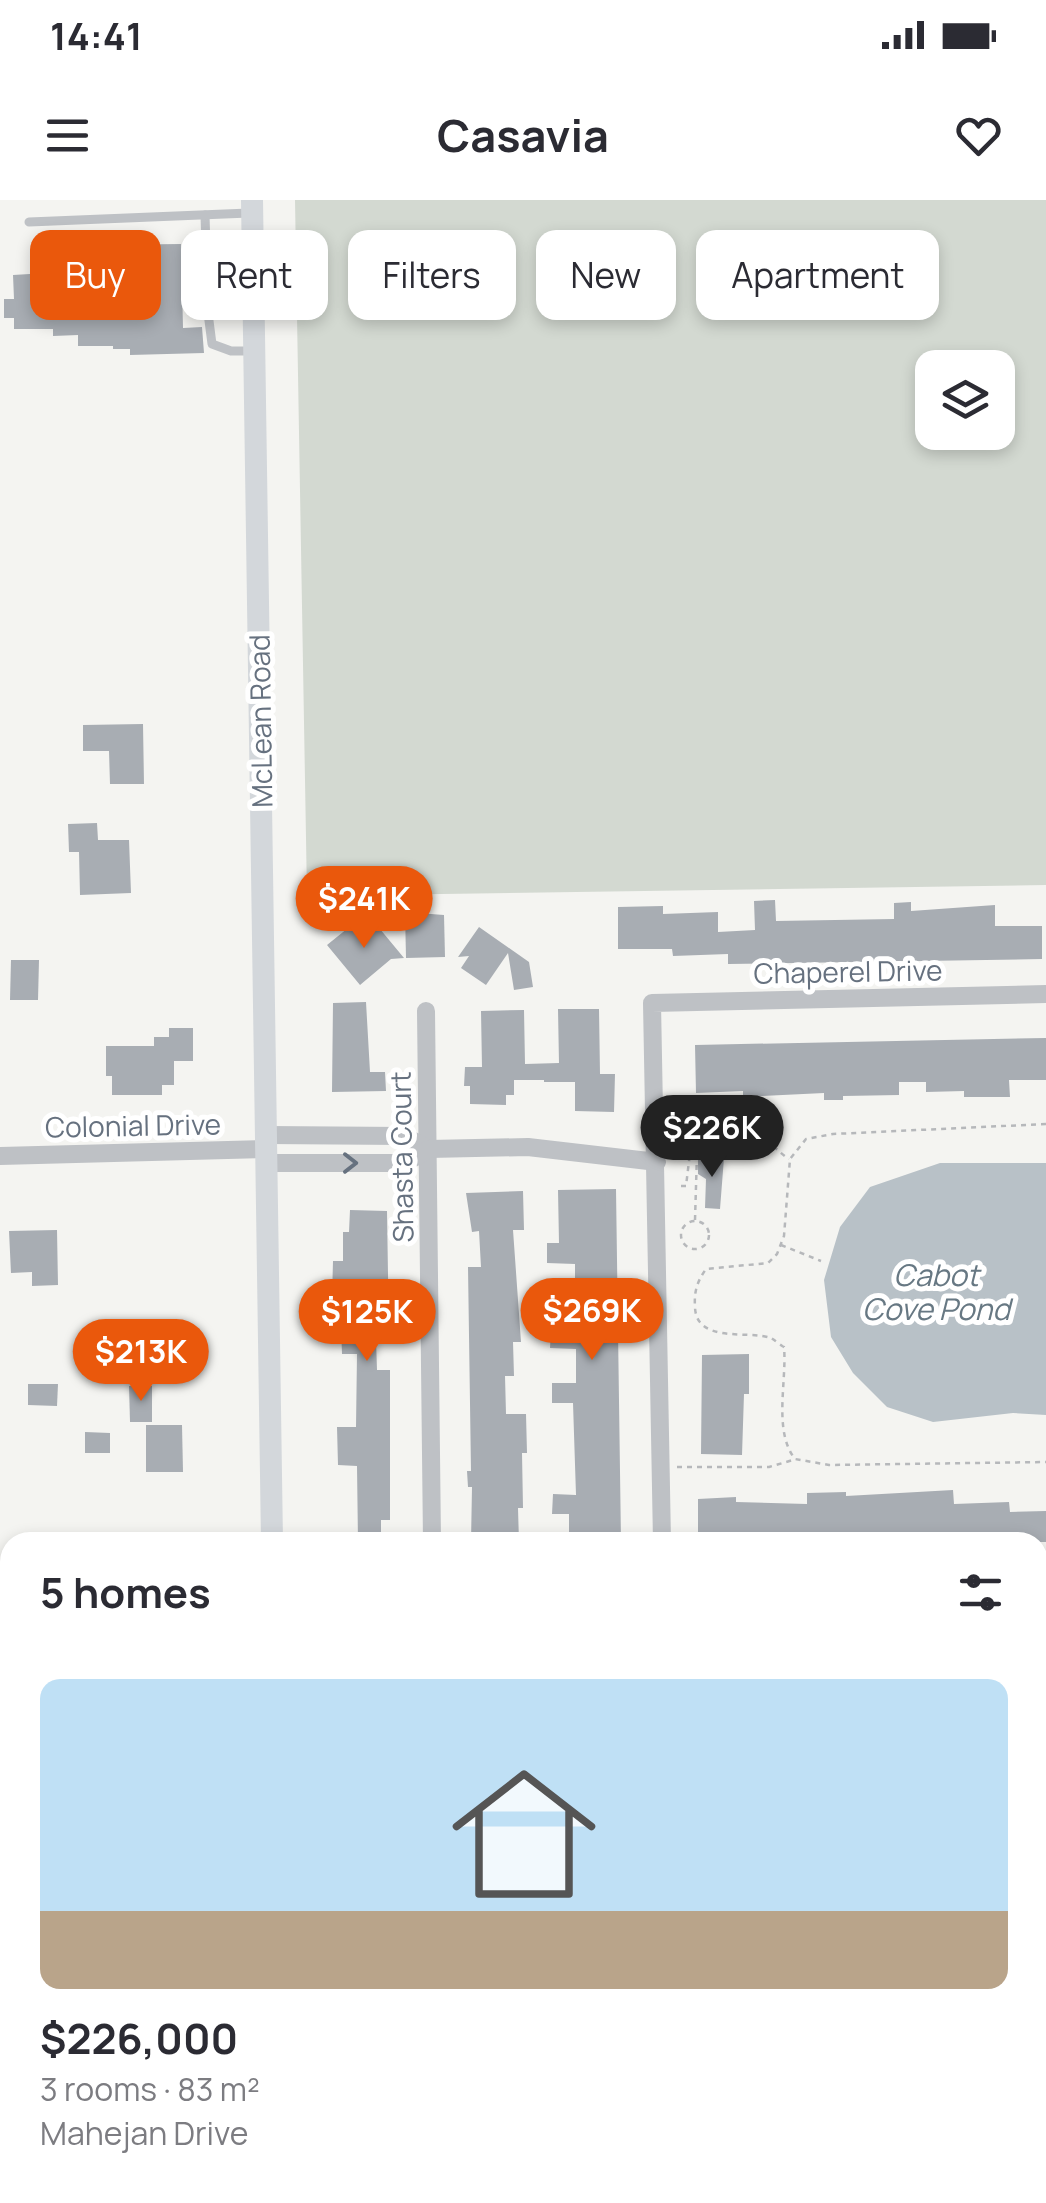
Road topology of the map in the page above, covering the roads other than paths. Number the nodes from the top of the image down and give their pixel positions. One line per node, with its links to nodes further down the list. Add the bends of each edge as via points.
1 (252, 206): 2 (lane)
2 (204, 215): 3 (lane); 4 (lane)
3 (29, 222)
4 (205, 230)
5 (209, 320): 7 (lane, via 212,344)
6 (253, 320): 7 (street, McLean Road)
7 (253, 351): 10 (street, McLean Road)
8 (1046, 994): 13 (street, Chaperel Drive, via 652,1003)
9 (426, 1012): 11 (street, Shasta Court)
10 (266, 1149): 11 (street, via 404,1136); 11 (street, one-way to 11, via 405,1163); 12 (street, Colonial Drive); 14 (street, McLean Road)
11 (429, 1149): 13 (street); 15 (street, Shasta Court)
12 (0, 1156)
13 (665, 1156): 16 (street)
14 (272, 1532)
15 (432, 1532)
16 (662, 1532)

